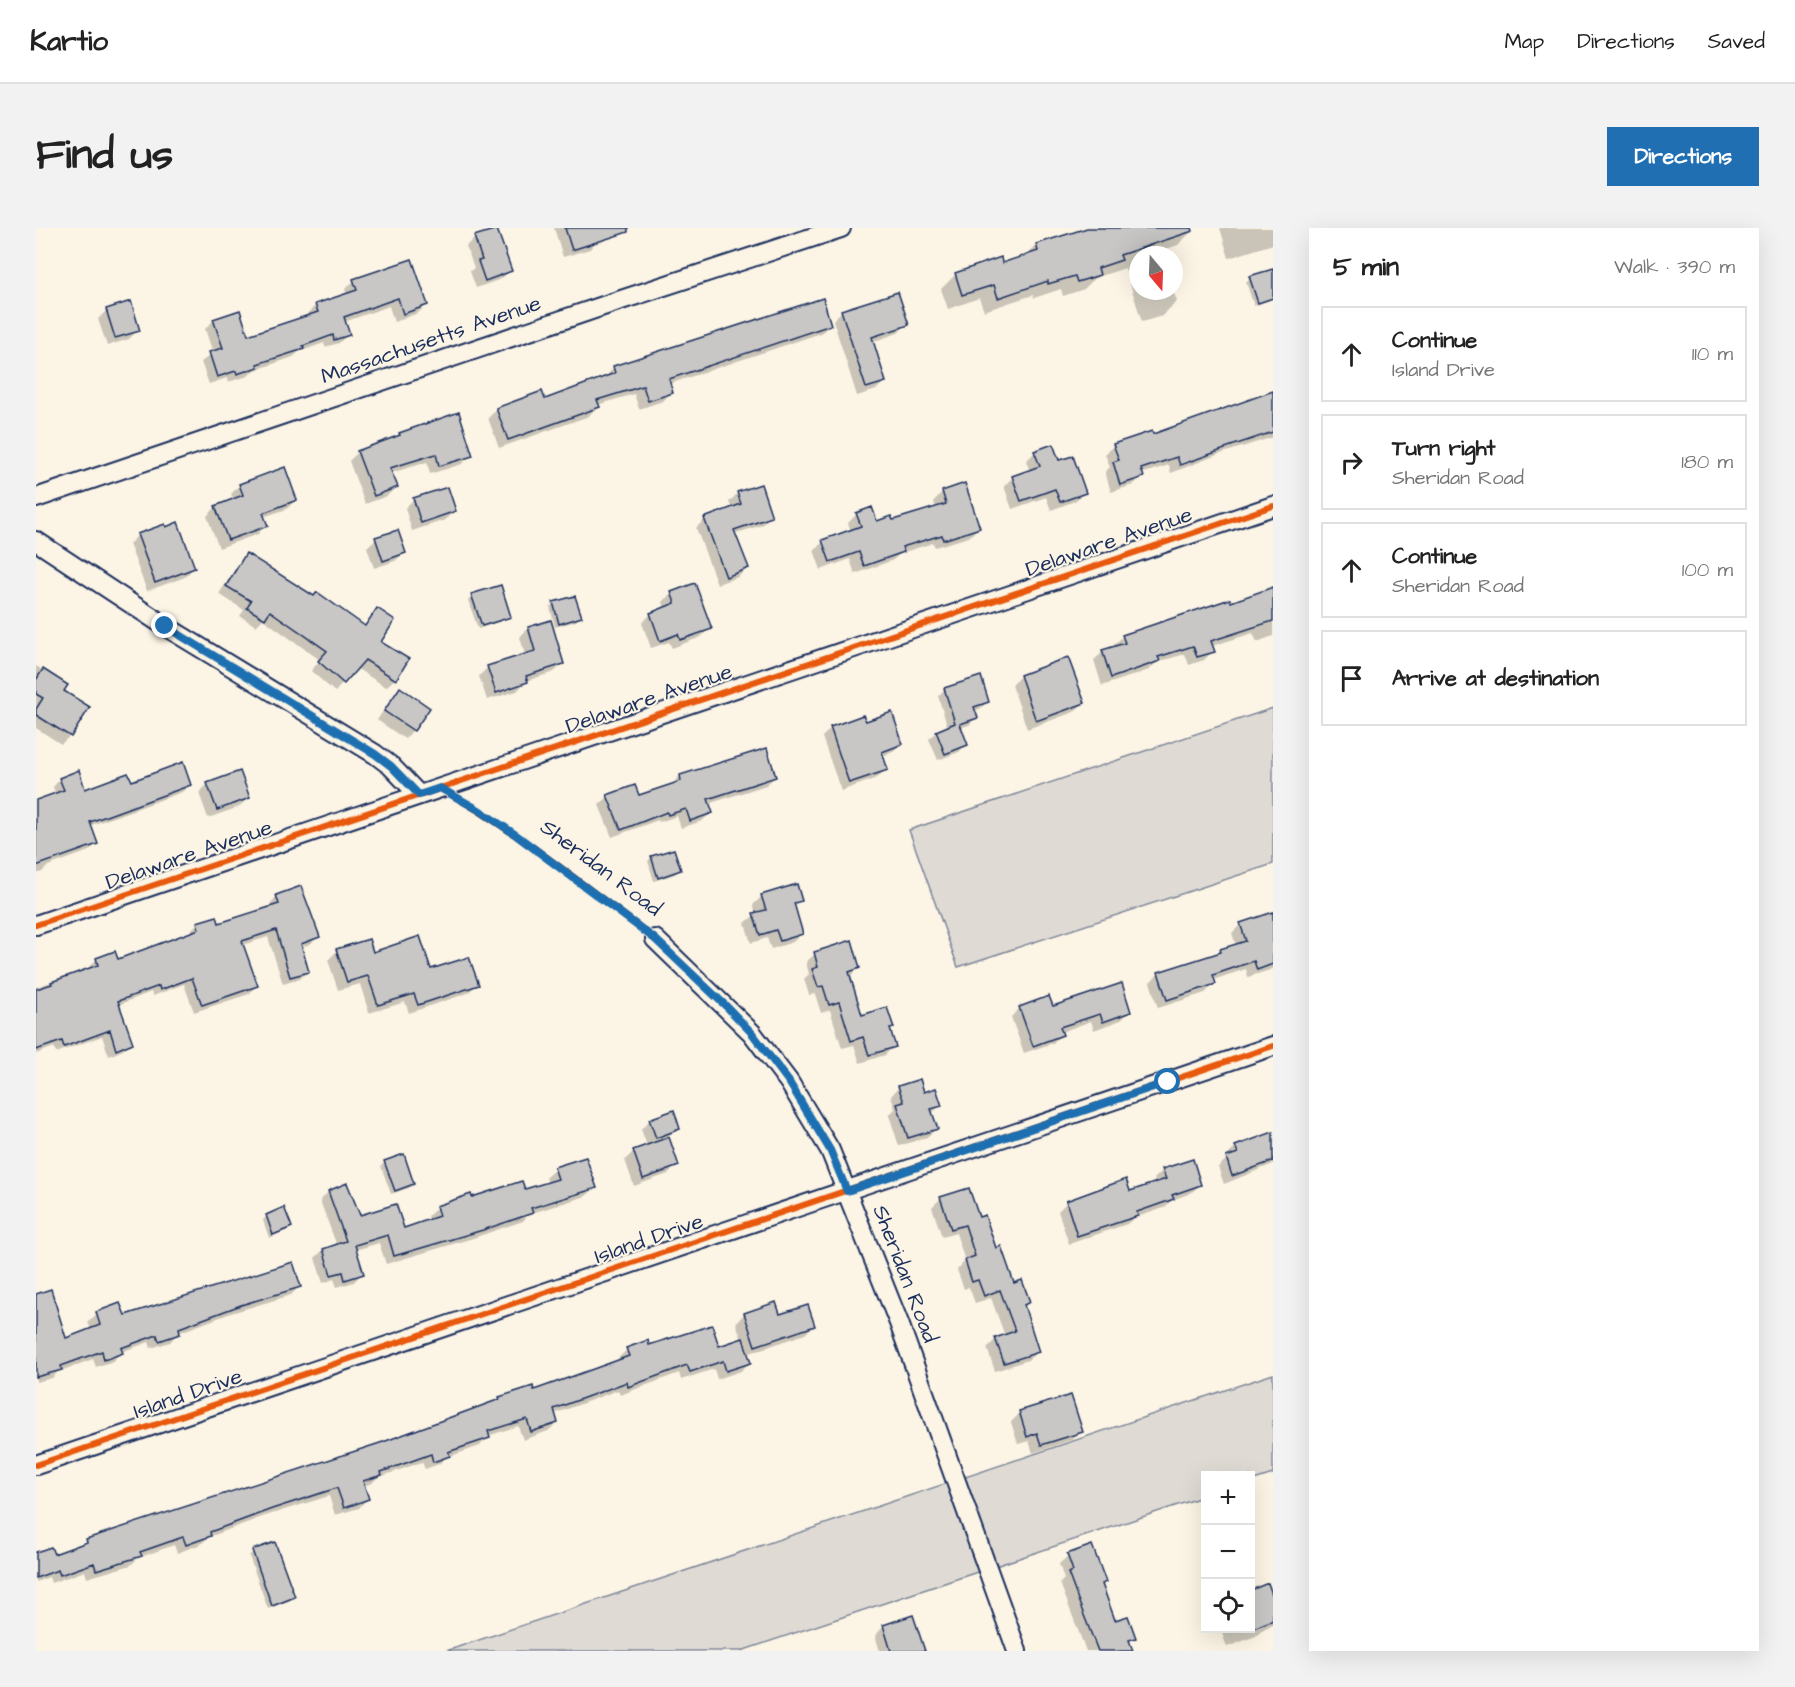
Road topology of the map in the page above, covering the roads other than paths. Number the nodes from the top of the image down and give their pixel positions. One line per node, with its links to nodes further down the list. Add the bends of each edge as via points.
1 (841, 228): 2 (street, Massachusetts Avenue)
2 (36, 498)
3 (1273, 506): 5 (street, Delaware Avenue)
4 (36, 541): 5 (street, via 165,626 375,754)
5 (419, 795): 6 (street, Delaware Avenue)
6 (36, 925)
7 (655, 939): 9 (street, Sheridan Road, via 752,1033 830,1150)
8 (1273, 1046): 9 (street, Island Drive)
9 (847, 1191): 10 (street, Island Drive); 11 (street, Sheridan Road, via 899,1323)
10 (36, 1465)
11 (1017, 1651)

